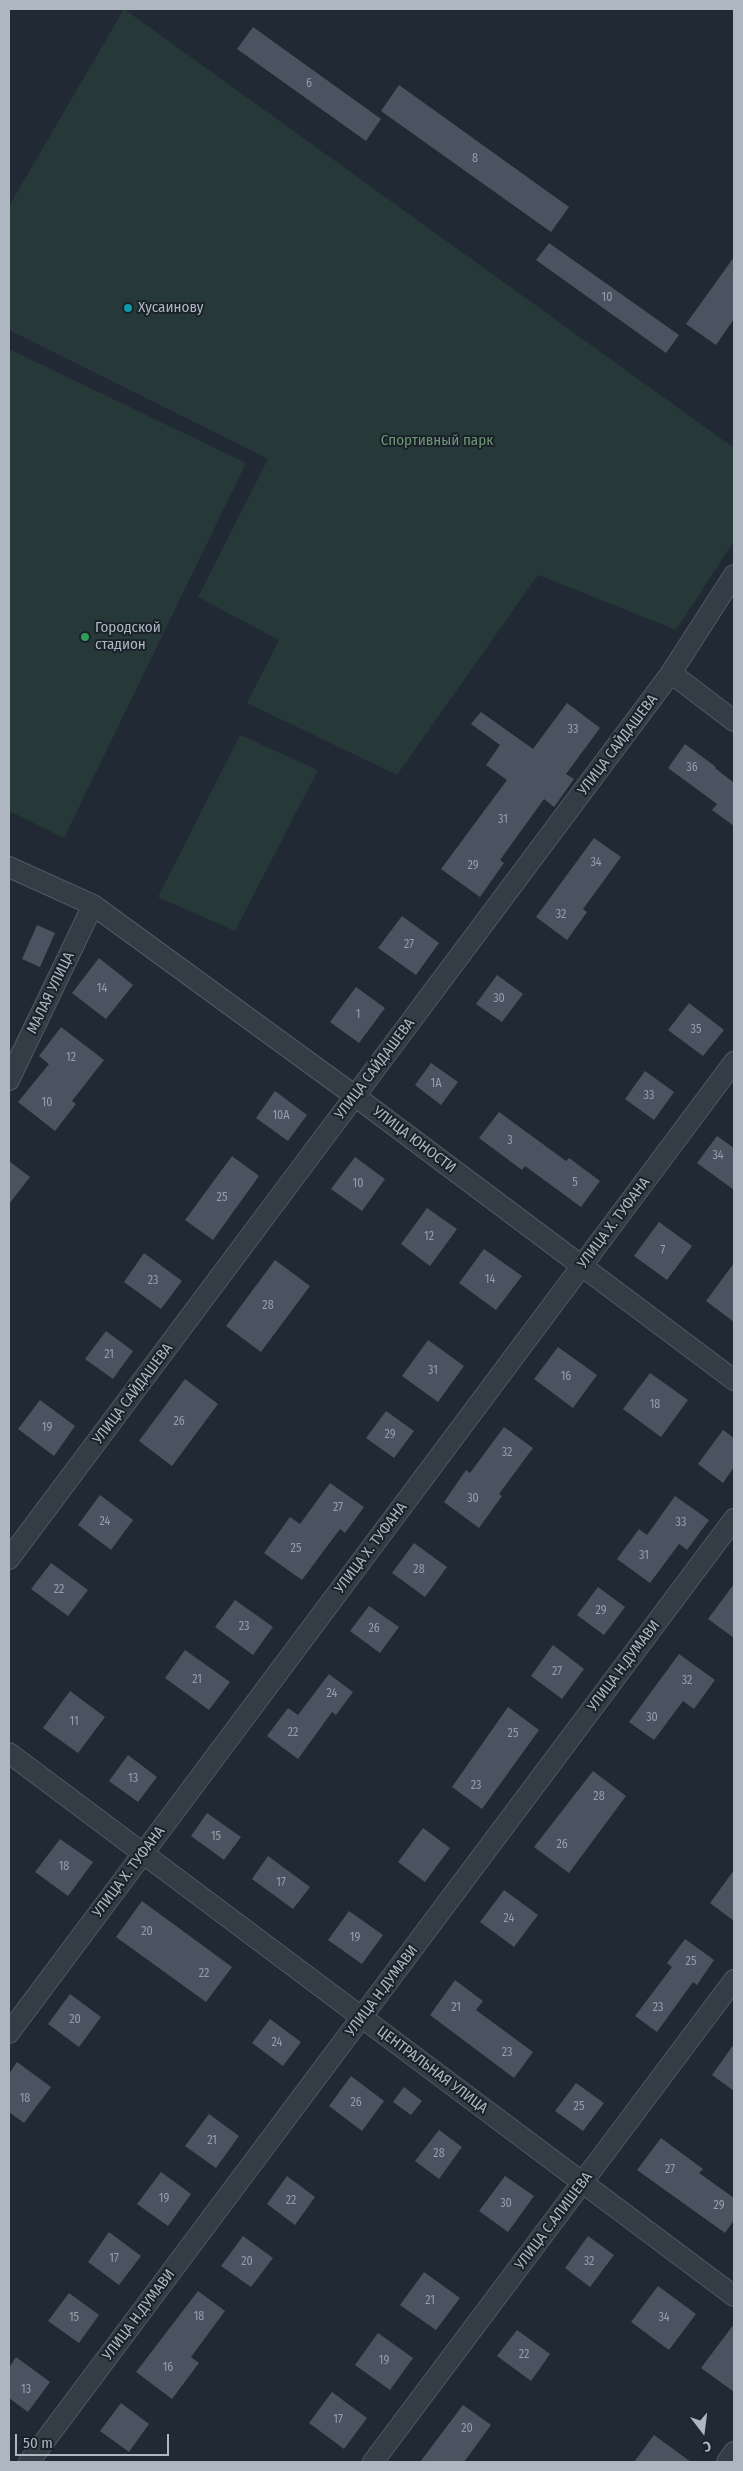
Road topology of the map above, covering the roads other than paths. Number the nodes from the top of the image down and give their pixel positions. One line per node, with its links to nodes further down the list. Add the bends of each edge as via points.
1 (734, 574): 2 (street, УЛИЦА САЙДАШЕВА)
2 (671, 673): 3 (street); 8 (street, УЛИЦА САЙДАШЕВА)
3 (734, 721)
4 (9, 867): 5 (street, УЛИЦА ЮНОСТИ)
5 (93, 906): 7 (street, МАЛАЯ УЛИЦА); 8 (street, УЛИЦА ЮНОСТИ)
6 (734, 1062): 9 (street, УЛИЦА Х. ТУФАНА)
7 (9, 1080)
8 (355, 1096): 9 (street, УЛИЦА ЮНОСТИ); 12 (street, УЛИЦА САЙДАШЕВА)
9 (582, 1266): 10 (street, УЛИЦА ЮНОСТИ); 14 (street, УЛИЦА Х. ТУФАНА)
10 (734, 1380)
11 (734, 1519): 16 (street, УЛИЦА Н.ДУМАВИ)
12 (9, 1559)
13 (9, 1753): 14 (street, ЦЕНТРАЛЬНАЯ УЛИЦА)
14 (143, 1853): 16 (street, ЦЕНТРАЛЬНАЯ УЛИЦА); 17 (street, УЛИЦА Х. ТУФАНА)
15 (734, 1980): 18 (street, УЛИЦА С.АЛИШЕВА)
16 (362, 2018): 18 (street, ЦЕНТРАЛЬНАЯ УЛИЦА); 21 (street, УЛИЦА Н.ДУМАВИ)
17 (9, 2033)
18 (582, 2183): 19 (street, ЦЕНТРАЛЬНАЯ УЛИЦА); 22 (street, УЛИЦА С.АЛИШЕВА)
19 (734, 2296)
20 (734, 2452): 23 (street)
21 (29, 2462)
22 (373, 2462)
23 (727, 2462)

